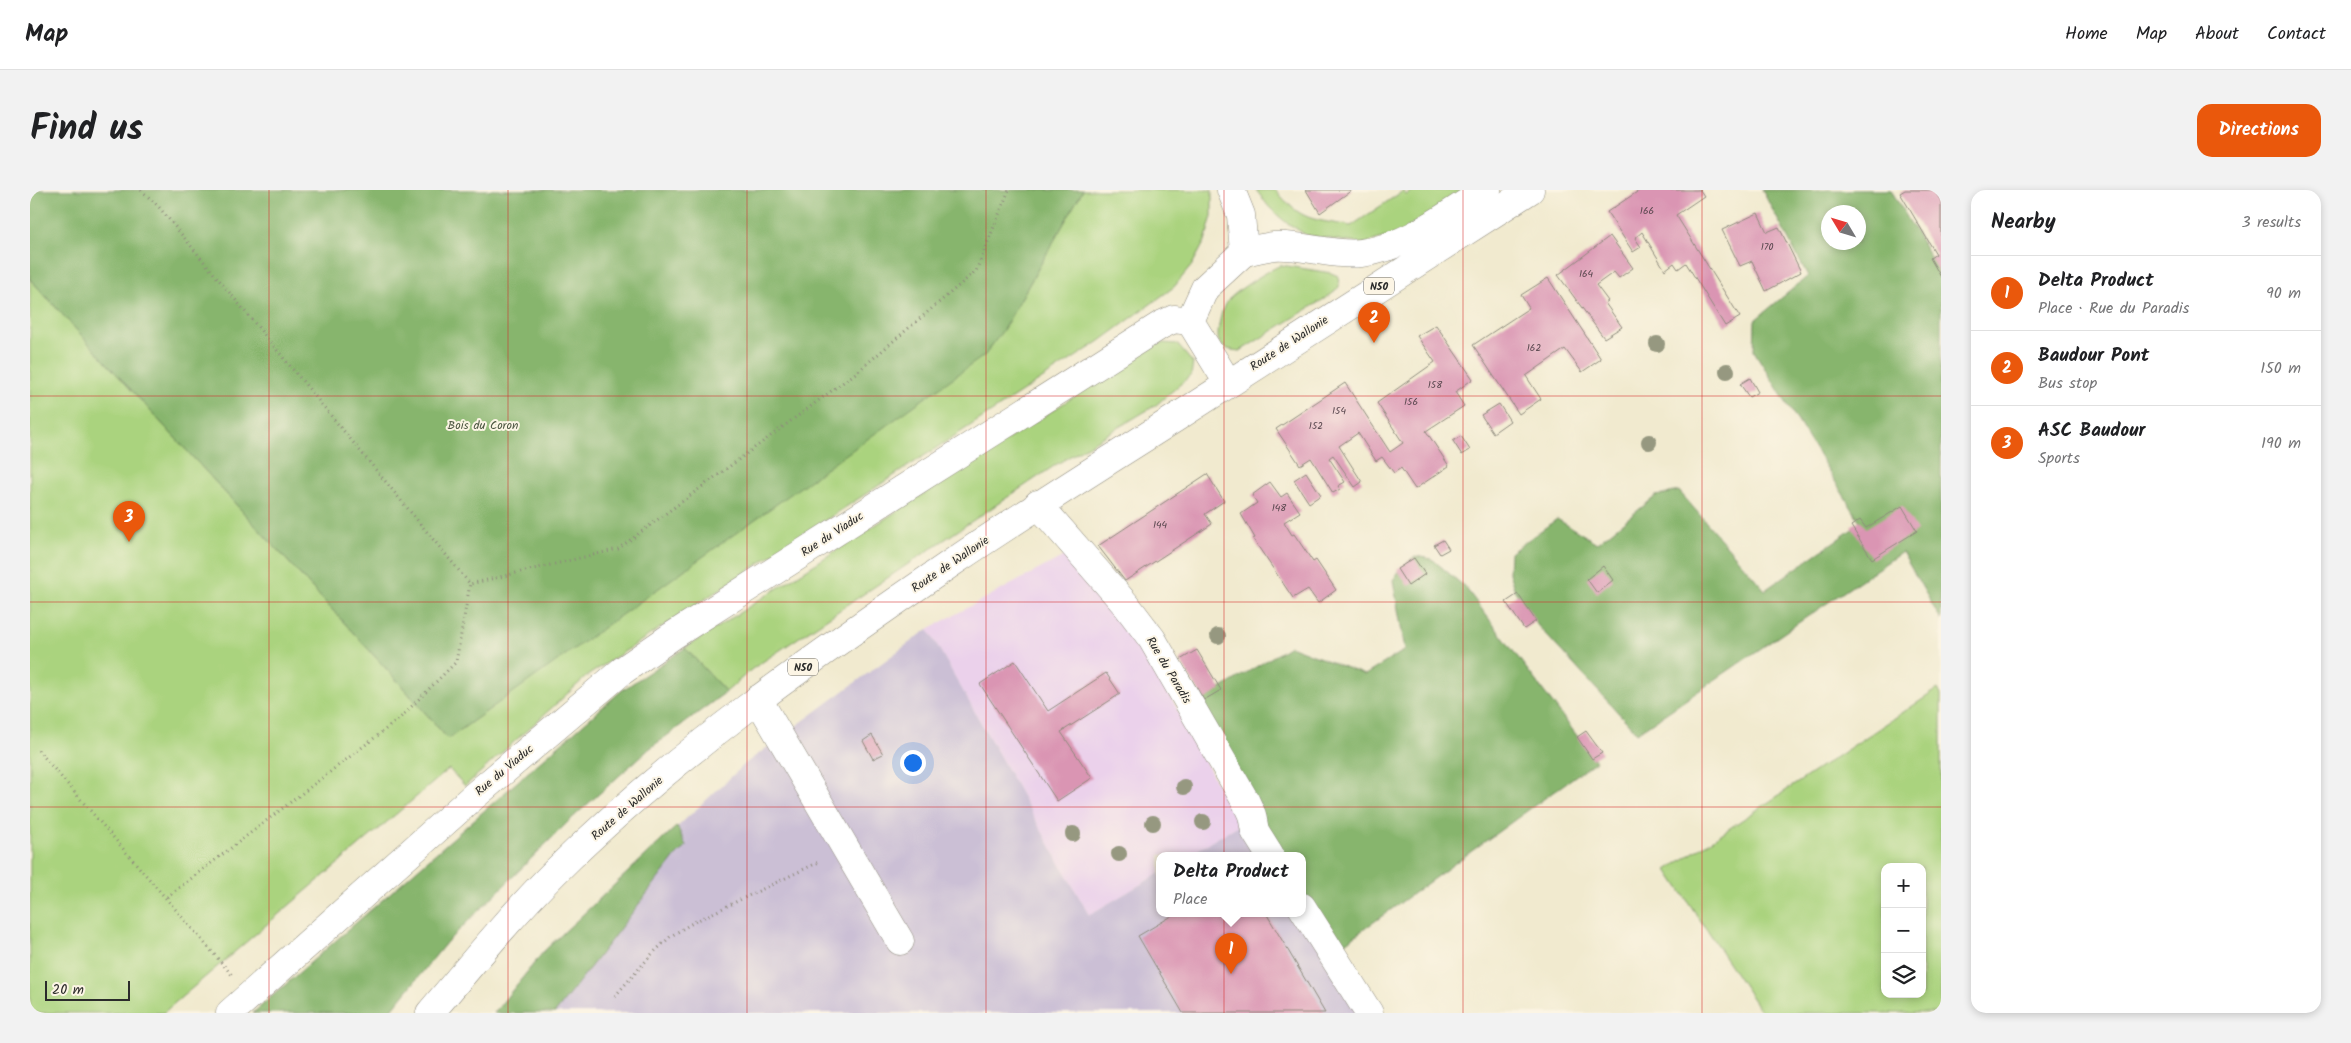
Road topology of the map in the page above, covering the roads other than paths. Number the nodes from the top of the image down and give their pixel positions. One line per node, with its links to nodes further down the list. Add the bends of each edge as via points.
1 (1230, 190): 4 (street, via 1241,215)
2 (1487, 190): 4 (street, via 1410,237 1382,248 1362,253 1329,253 1275,246)
3 (1530, 190): 6 (street, Route de Wallonie / N50)
4 (1244, 252): 5 (street, via 1205,288)
5 (1190, 321): 6 (street); 12 (street, Rue du Viaduc, via 1174,319 1161,325 622,671 474,796)
6 (1228, 382): 7 (street, Route de Wallonie / N50)
7 (1038, 504): 8 (street, Route de Wallonie / N50); 9 (street, Rue du Paradis, via 1127,606 1152,640 1246,802 1255,831)
8 (758, 699): 11 (street); 13 (street, Route de Wallonie / N50, via 632,802 554,873 486,946)
9 (1268, 852)
10 (1306, 913): 14 (street)
11 (900, 941)
12 (230, 1013)
13 (430, 1013)
14 (1369, 1013)

